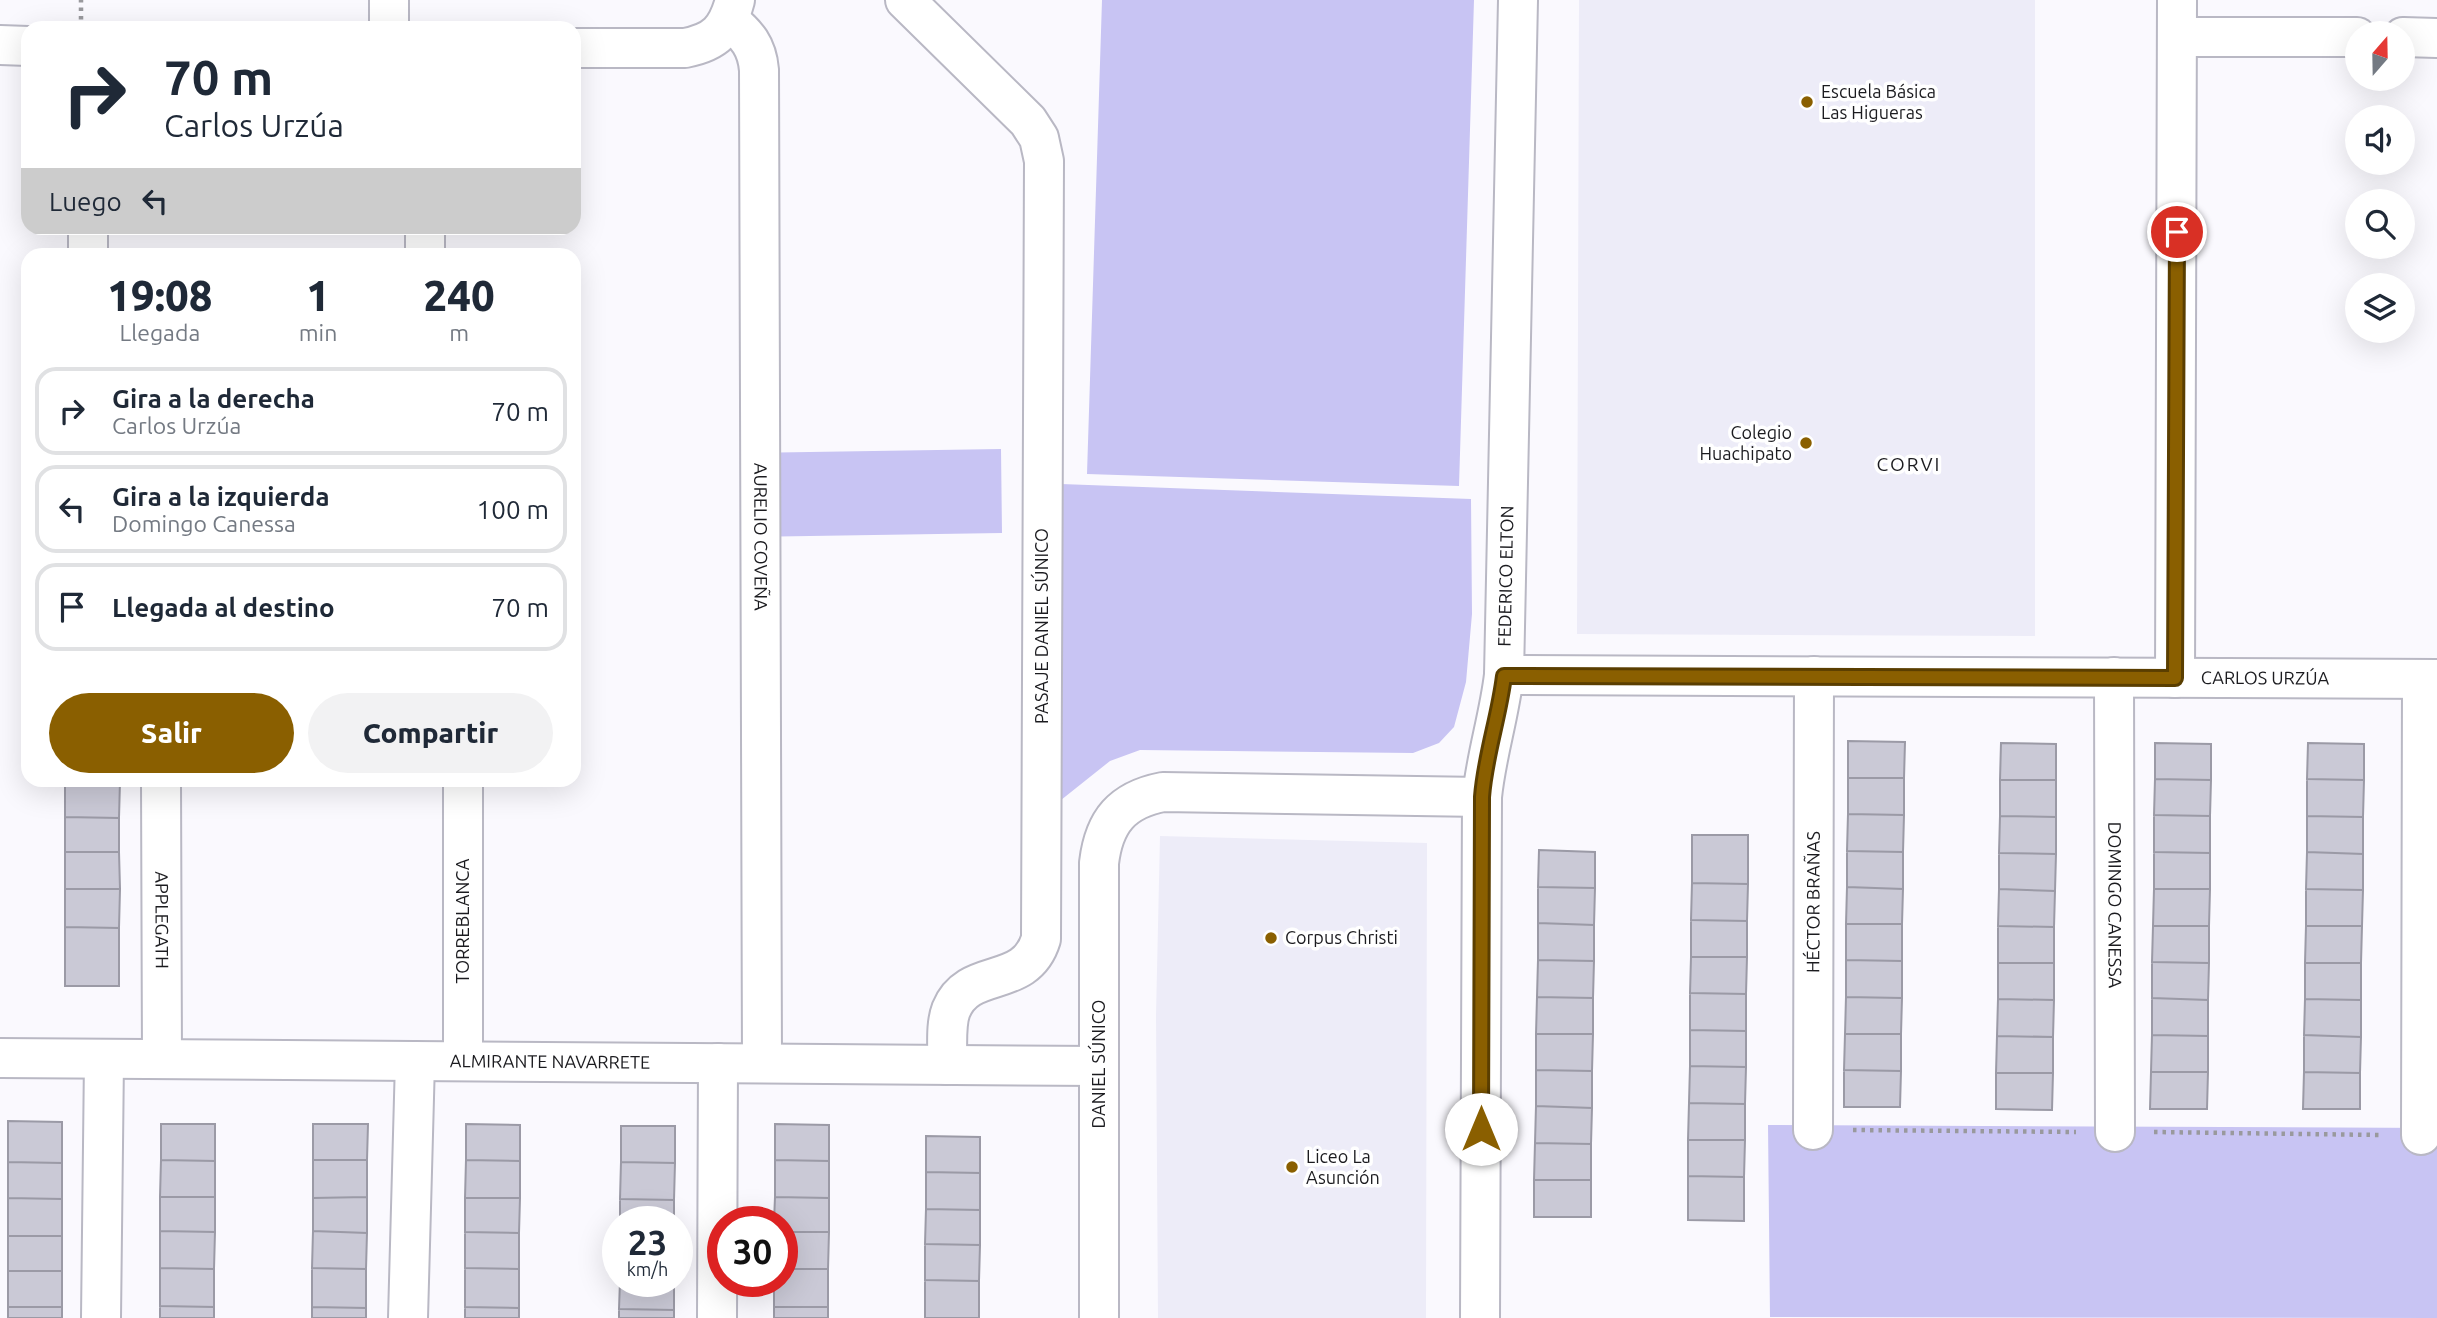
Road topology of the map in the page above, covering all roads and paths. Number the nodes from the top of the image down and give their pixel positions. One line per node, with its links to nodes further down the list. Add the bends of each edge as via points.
1 (81, 0): 7 (path)
2 (389, 0): 8 (street)
3 (905, 0): 30 (street, PASAJE DANIEL SÚNICO, via 1028,121 1039,138 1044,161 1041,939 1022,968 975,985 955,1003 948,1023)
4 (1518, 0): 15 (street, FEDERICO ELTON)
5 (732, 10): 14 (street, via 719,34 703,44); 29 (street, AURELIO COVEÑA, via 752,41 760,70)
6 (2177, 18): 9 (street); 18 (street)
7 (81, 21)
8 (389, 21)
9 (2345, 36)
10 (2415, 37): 11 (street)
11 (2437, 38)
12 (0, 45): 13 (street)
13 (21, 46)
14 (581, 48)
15 (1504, 676): 16 (street, CARLOS URZÚA); 22 (street, FEDERICO ELTON)
16 (1814, 676): 17 (street, CARLOS URZÚA); 32 (street, HÉCTOR BRAÑAS)
17 (2114, 677): 18 (street, CARLOS URZÚA); 33 (street, DOMINGO CANESSA)
18 (2175, 678): 19 (street, CARLOS URZÚA)
19 (2429, 679): 34 (street)
20 (161, 787): 25 (street, APPLEGATH)
21 (463, 787): 27 (street, TORREBLANCA)
22 (1482, 797): 31 (street, DANIEL SÚNICO, via 1163,792 1130,803 1104,836 1099,863); 39 (street, FEDERICO ELTON)
23 (0, 1058): 24 (street, ALMIRANTE NAVARRETE)
24 (104, 1059): 25 (street, ALMIRANTE NAVARRETE); 35 (street)
25 (162, 1059): 26 (street, ALMIRANTE NAVARRETE)
26 (415, 1061): 27 (street, ALMIRANTE NAVARRETE); 36 (street)
27 (463, 1061): 28 (street, ALMIRANTE NAVARRETE)
28 (718, 1063): 29 (street, ALMIRANTE NAVARRETE); 37 (street)
29 (762, 1063): 30 (street, ALMIRANTE NAVARRETE)
30 (947, 1065): 31 (street, ALMIRANTE NAVARRETE)
31 (1099, 1066): 38 (street, DANIEL SÚNICO)
32 (1813, 1130)
33 (2115, 1132)
34 (2421, 1135)
35 (101, 1318)
36 (408, 1318)
37 (717, 1318)
38 (1099, 1318)
39 (1480, 1318)

